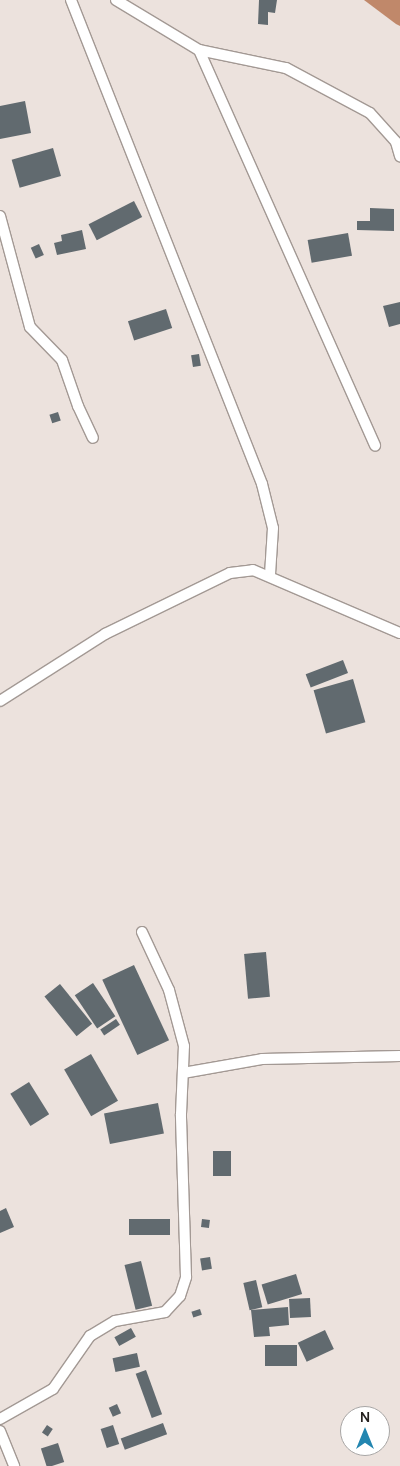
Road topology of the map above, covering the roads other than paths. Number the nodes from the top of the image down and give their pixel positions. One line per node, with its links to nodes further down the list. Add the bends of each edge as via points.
1 (71, 0): 8 (street, via 262,484 273,528)
2 (116, 0): 3 (street)
3 (198, 50): 4 (street, via 286,68 370,113 396,142); 7 (street)
4 (400, 156)
5 (0, 216): 6 (street, via 30,327 62,360)
6 (93, 438)
7 (374, 446)
8 (270, 576): 9 (street); 10 (street, via 253,570 230,574 105,634)
9 (400, 633)
10 (0, 701)
11 (142, 932): 13 (street, via 169,990 184,1046)
12 (400, 1056): 13 (street, via 262,1059)
13 (183, 1073): 14 (street, via 186,1277 180,1296 165,1312 115,1321 90,1336 53,1389)
14 (0, 1419)
15 (0, 1431): 16 (street)
16 (14, 1466)

